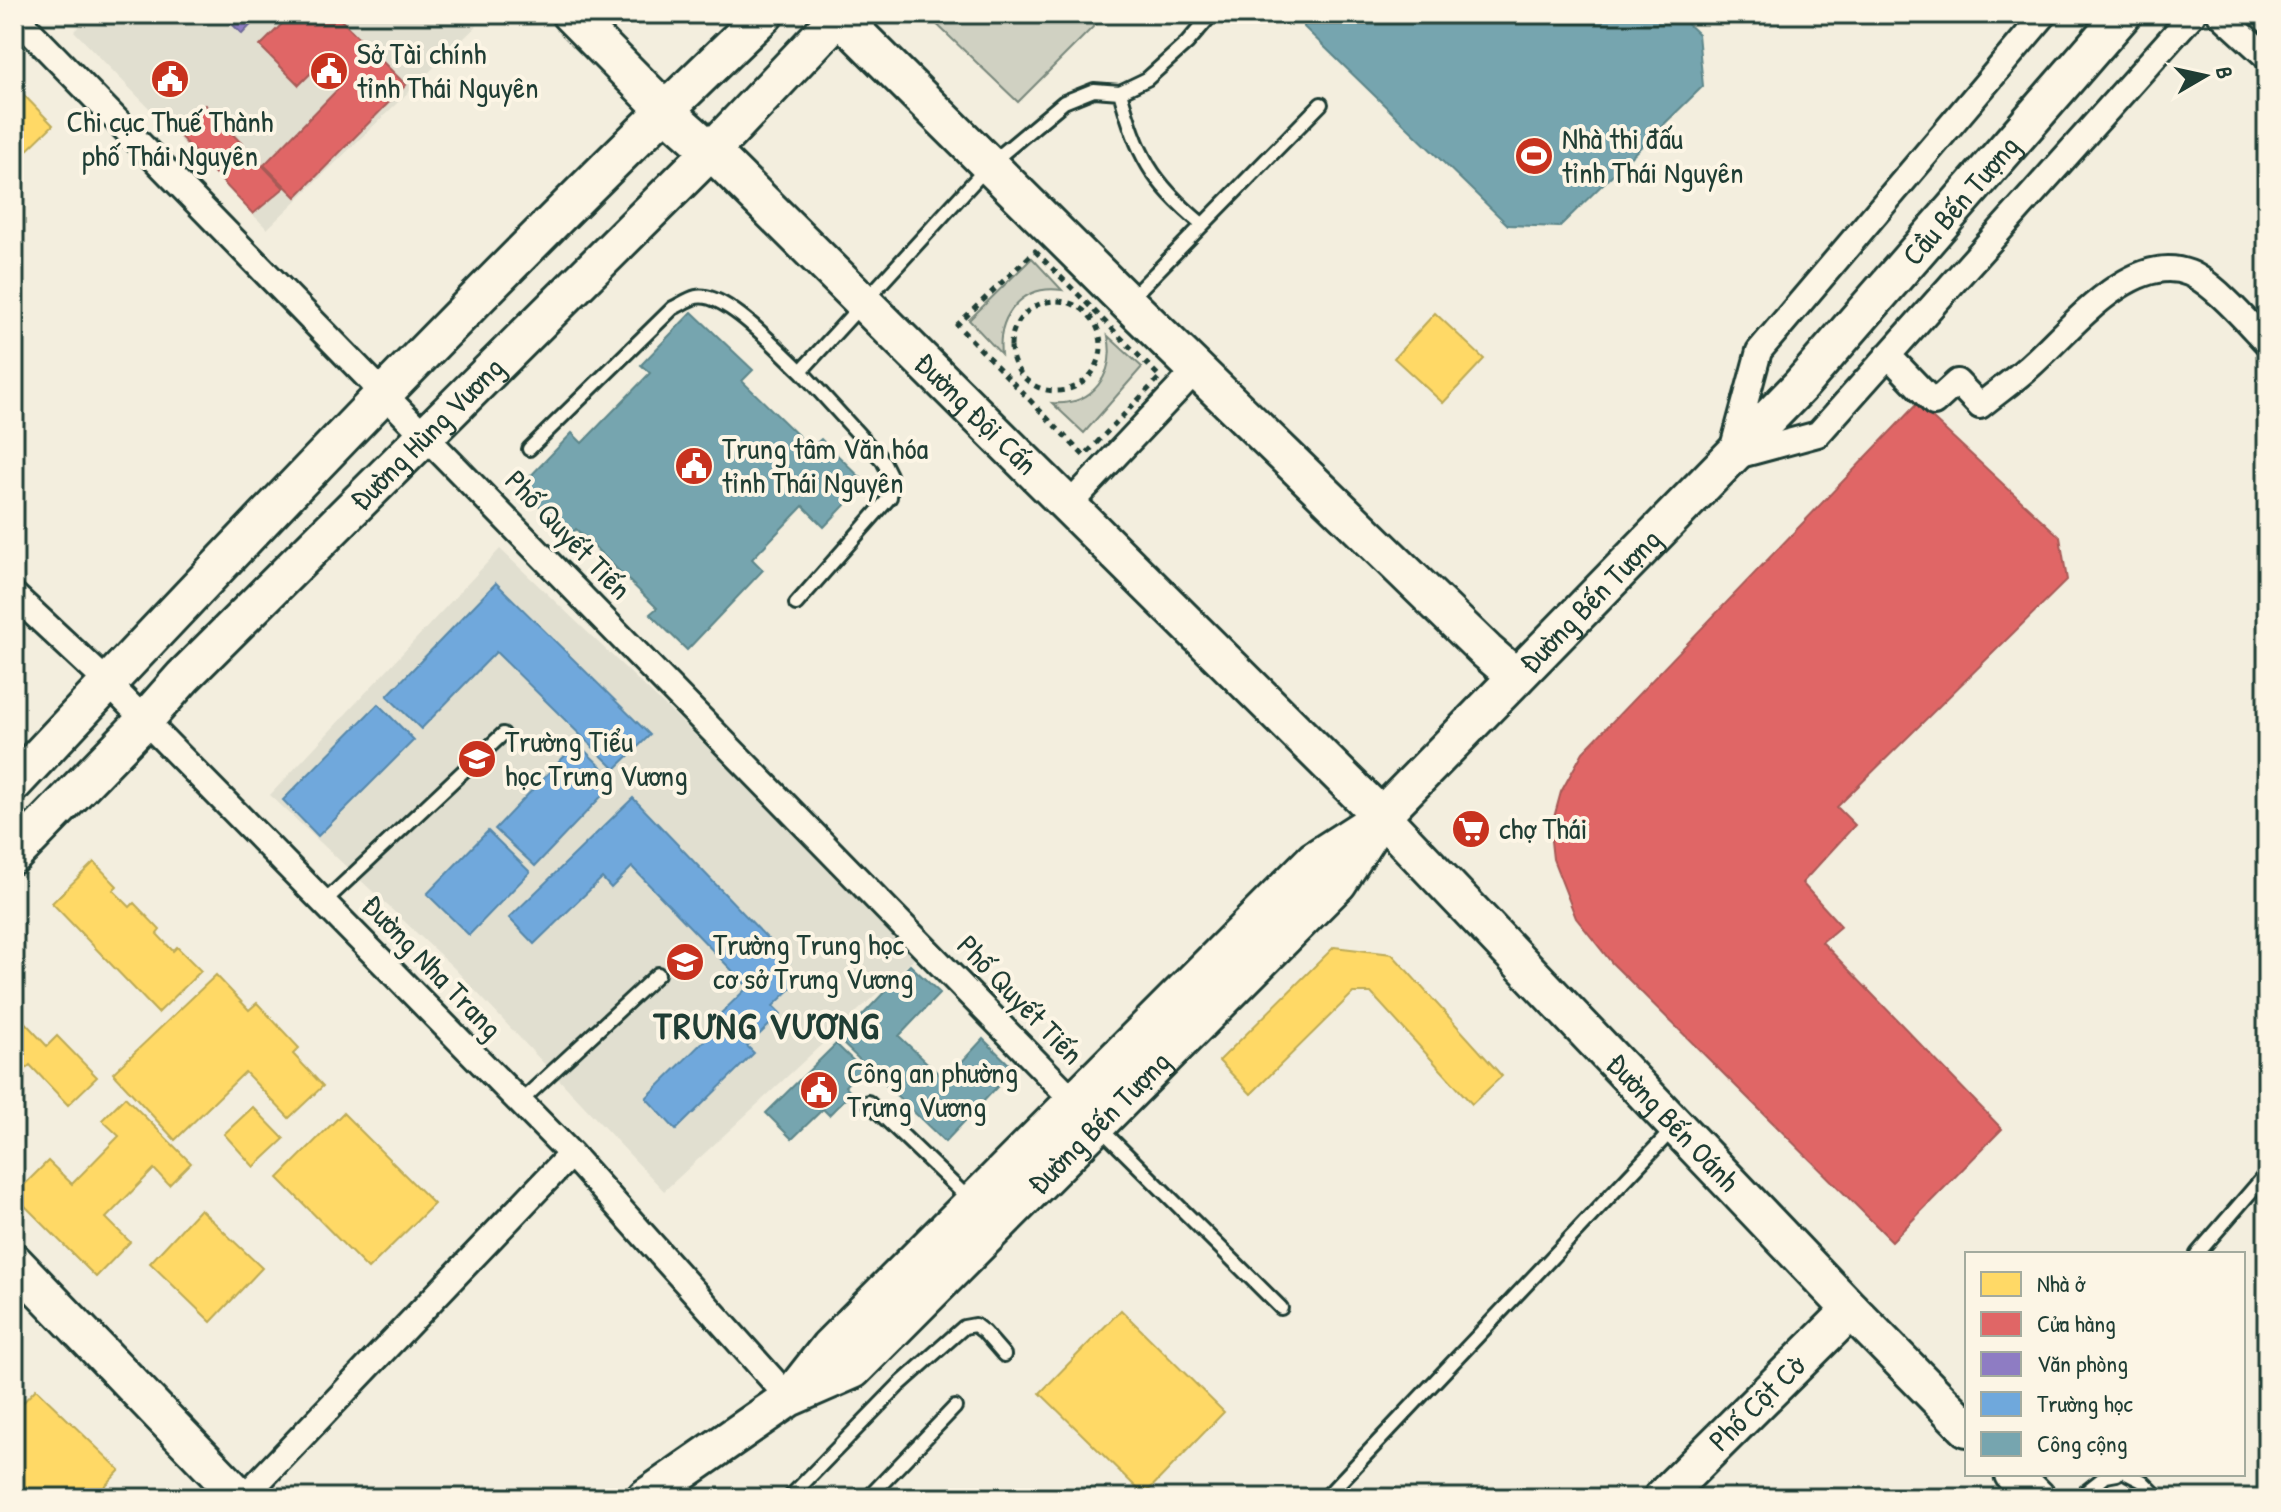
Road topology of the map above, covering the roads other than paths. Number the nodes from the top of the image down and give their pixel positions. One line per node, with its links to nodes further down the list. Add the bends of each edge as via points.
1 (570, 14): 13 (street, Đường Đội Cấn)
2 (765, 14): 13 (street, Đường Hùng Vương)
3 (1212, 14): 11 (lane, via 1147,79)
4 (2045, 14): 27 (street, via 1759,351)
5 (2123, 14): 23 (street, Cầu Bến Tượng)
6 (2193, 14): 20 (street)
7 (2220, 14): 10 (street)
8 (14, 15): 24 (street, Phố Quyết Tiến)
9 (839, 15): 14 (street, Đường Hùng Vương); 15 (street)
10 (2267, 57)
11 (1120, 92): 15 (lane, via 1094,90 1064,102); 16 (lane, via 1149,170)
12 (1321, 104): 16 (lane)
13 (665, 110): 14 (street, Đường Đội Cấn); 24 (street, Đường Hùng Vương)
14 (711, 151): 18 (street, Đường Đội Cấn); 25 (street, Đường Hùng Vương)
15 (990, 164): 17 (street); 18 (lane)
16 (1202, 224): 17 (lane)
17 (1127, 302): 21 (street)
18 (863, 303): 22 (lane); 28 (street, Đường Đội Cấn)
19 (2267, 343): 20 (street, via 2229,302 2189,273 2161,270 2133,278 2090,307 2032,365 1980,406 1957,382 1934,403)
20 (1888, 355): 27 (street, via 1818,434)
21 (1197, 369): 28 (street); 31 (street)
22 (801, 371): 26 (lane, via 742,316 720,301 698,296 673,308); 30 (lane, via 883,461 890,475 890,497)
23 (1799, 387): 27 (street, Đường Bến Tượng)
24 (385, 393): 25 (street, Phố Quyết Tiến); 32 (street, Đường Hùng Vương)
25 (424, 434): 33 (street, Đường Hùng Vương); 42 (street, Phố Quyết Tiến)
26 (529, 449)
27 (1731, 457): 31 (street, Đường Bến Tượng)
28 (1067, 507): 36 (street, Đường Đội Cấn)
29 (14, 595): 32 (street, Đường Nha Trang)
30 (796, 604)
31 (1516, 677): 36 (street, Đường Bến Tượng)
32 (108, 683): 33 (street, Đường Nha Trang); 35 (street, Đường Hùng Vương)
33 (144, 721): 37 (street, Đường Hùng Vương); 38 (street, Đường Nha Trang)
34 (503, 734): 38 (lane)
35 (14, 783)
36 (1381, 816): 42 (street, Đường Bến Tượng, via 1338,883); 43 (street, Đường Bến Oánh)
37 (14, 855)
38 (324, 902): 40 (street, Đường Nha Trang)
39 (658, 974): 40 (lane)
40 (520, 1102): 44 (street, Đường Nha Trang)
41 (868, 1102): 46 (lane)
42 (1086, 1113): 46 (street, Đường Bến Tượng); 49 (lane); 52 (street, Đường Bến Tượng, via 853,1370)
43 (1676, 1126): 50 (street, Đường Bến Oánh); 62 (lane)
44 (571, 1154): 52 (street, Đường Nha Trang); 59 (street)
45 (2267, 1173): 47 (lane)
46 (973, 1203): 52 (street, Đường Bến Tượng, via 829,1347)
47 (2199, 1252)
48 (14, 1262): 59 (street)
49 (1281, 1308)
50 (1851, 1310): 54 (street, Đường Bến Oánh); 63 (street, Phố Cột Cờ)
51 (1004, 1355): 60 (lane, via 975,1325 964,1327)
52 (789, 1398): 58 (street, Đường Bến Tượng)
53 (955, 1407): 61 (lane)
54 (1965, 1426)
55 (2015, 1476): 64 (street)
56 (2106, 1476): 65 (lane)
57 (2132, 1476): 66 (lane)
58 (661, 1491)
59 (242, 1498)
60 (789, 1498)
61 (868, 1498)
62 (1325, 1498)
63 (1662, 1498)
64 (2037, 1498)
65 (2078, 1498)
66 (2159, 1498)

